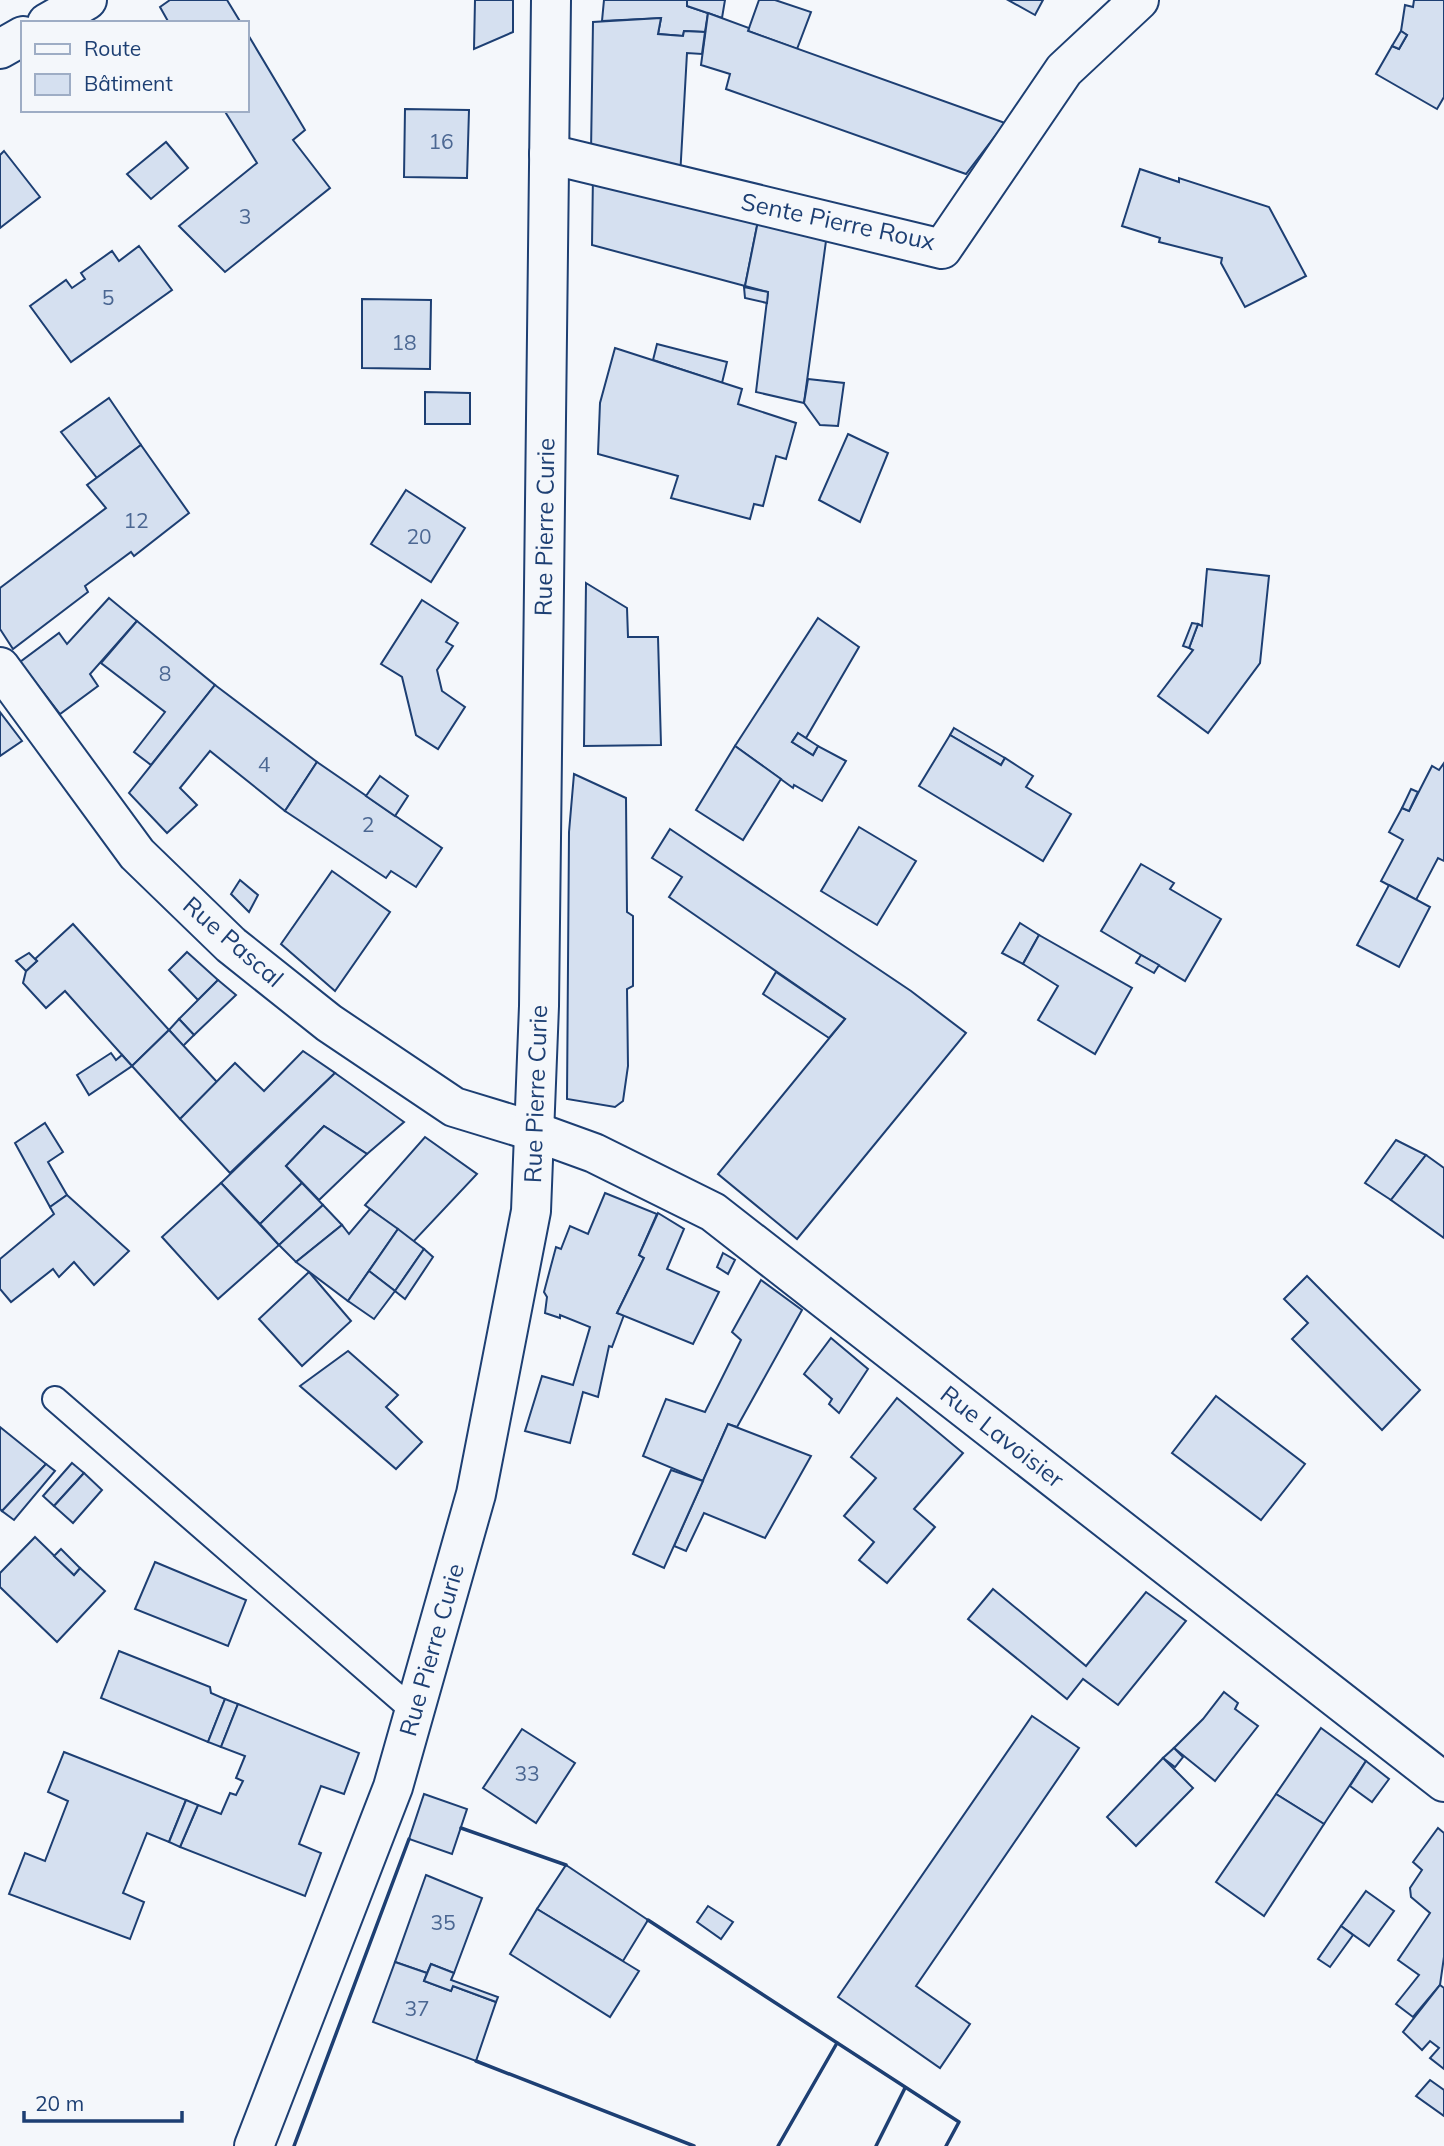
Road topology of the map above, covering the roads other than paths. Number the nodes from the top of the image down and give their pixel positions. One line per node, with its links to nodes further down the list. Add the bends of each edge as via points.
1 (87, 0): 4 (street)
2 (551, 0): 7 (street, Rue Pierre Curie)
3 (1139, 0): 7 (street, Sente Pierre Roux, via 1064,70 942,249)
4 (50, 21)
5 (21, 37): 6 (street)
6 (0, 49)
7 (549, 154): 9 (street, Rue Pierre Curie)
8 (0, 667): 9 (street, Rue Pascal, via 137,854 231,945 329,1023 454,1107)
9 (536, 1132): 11 (street, Rue Pierre Curie, via 531,1211 476,1494); 12 (street, Rue Lavoisier, via 594,1153 713,1212)
10 (55, 1399): 11 (lane)
11 (415, 1712): 13 (street, Rue Pierre Curie, via 393,1787)
12 (1444, 1782)
13 (254, 2146)

